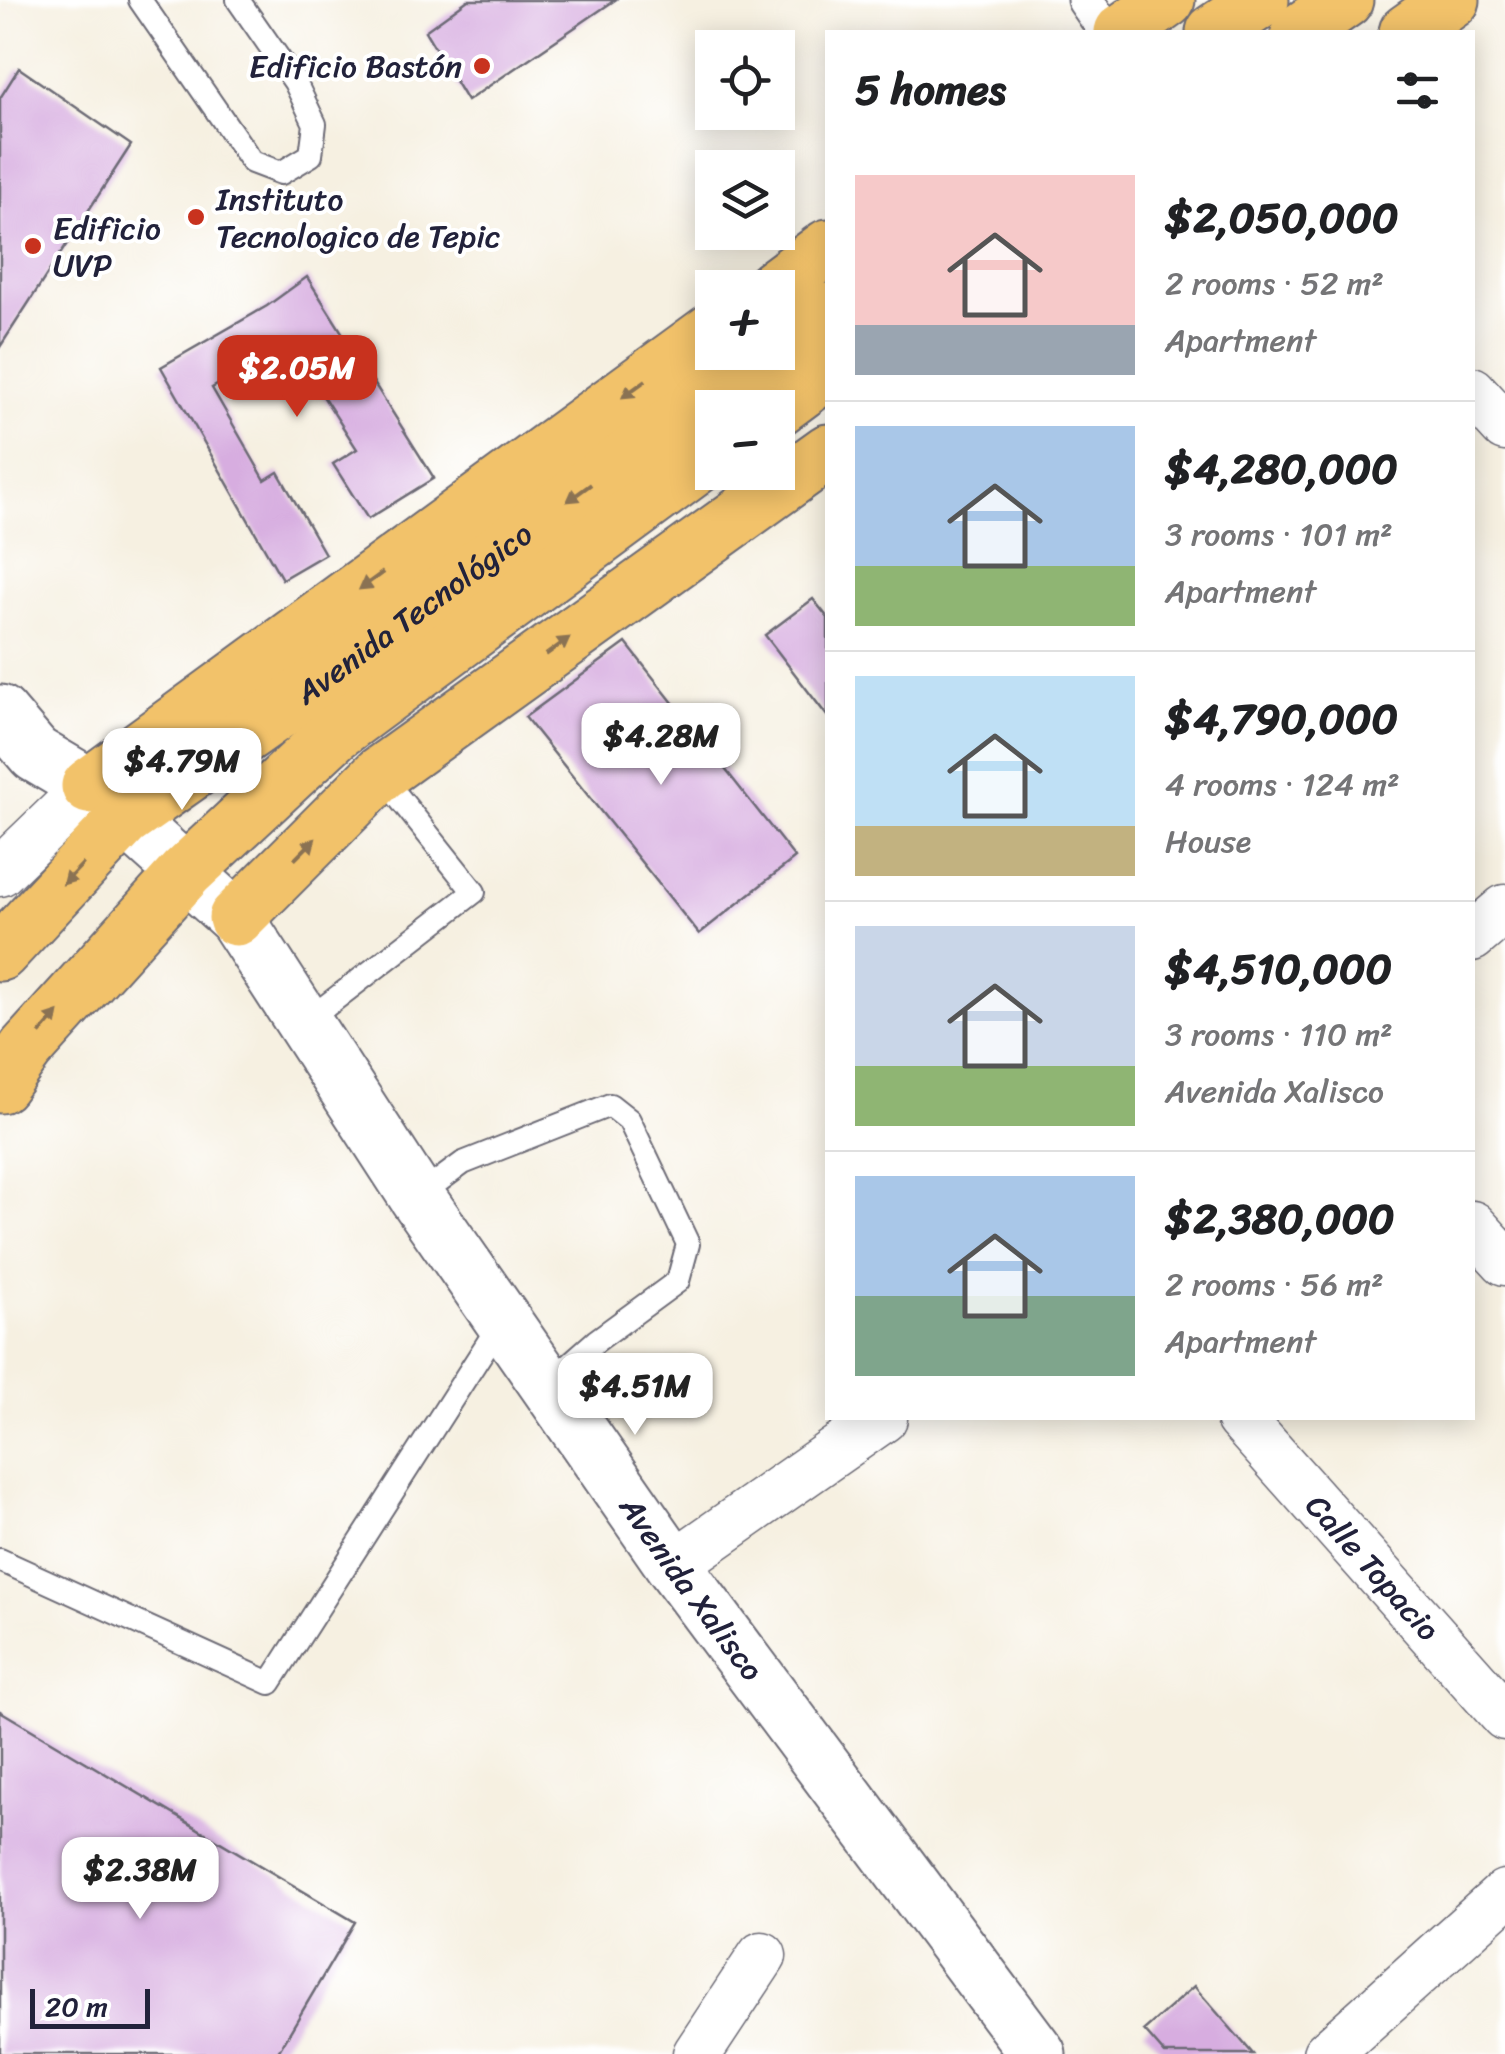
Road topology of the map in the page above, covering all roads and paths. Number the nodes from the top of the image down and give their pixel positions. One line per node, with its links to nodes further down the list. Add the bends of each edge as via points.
1 (140, 0): 2 (lane, via 252,162 282,173 311,155 315,124 296,82)
2 (238, 0)
3 (1085, 0): 8 (street)
4 (1167, 0): 9 (main road)
5 (1261, 0): 10 (main road)
6 (1345, 0): 11 (main road)
7 (1452, 0): 12 (main road)
8 (1106, 30)
9 (1125, 30)
10 (1217, 30)
11 (1303, 30)
12 (1410, 30)
13 (825, 250): 14 (main road)
14 (795, 272)
15 (825, 313): 16 (main road)
16 (795, 335)
17 (695, 345): 27 (main road, Avenida Tecnológico, one-way to 27)
18 (746, 370): 27 (main road, Avenida Tecnológico, one-way to 27, via 316,685)
19 (825, 373): 21 (main road)
20 (1475, 394): 22 (street)
21 (795, 395)
22 (1505, 427)
23 (825, 454): 26 (main road, one-way to 23)
24 (695, 468): 29 (main road, Avenida Tecnológico, via 335,733)
25 (0, 713): 27 (street, Avenida Xalisco, via 35,754)
26 (380, 774): 31 (main road, one-way to 26); 34 (lane, via 474,892)
27 (106, 803): 28 (street); 29 (street, Avenida Xalisco); 33 (main road, Avenida Tecnológico, one-way to 33)
28 (0, 872)
29 (186, 872): 31 (street, Avenida Xalisco); 35 (main road, Avenida Tecnológico, one-way to 29)
30 (1505, 908): 32 (street)
31 (236, 918): 34 (street, Avenida Xalisco)
32 (1475, 934)
33 (11, 940)
34 (304, 1022): 36 (street, Avenida Xalisco)
35 (0, 1085)
36 (418, 1197): 39 (street, Avenida Xalisco); 40 (lane, via 463,1163 610,1106 629,1120 688,1244 678,1281)
37 (1475, 1228): 38 (street)
38 (1505, 1260)
39 (502, 1320): 40 (street, Avenida Xalisco); 43 (lane, via 270,1683)
40 (546, 1385): 44 (street, Avenida Xalisco)
41 (881, 1420): 44 (street)
42 (1242, 1420): 45 (street, Calle Topacio)
43 (0, 1560)
44 (672, 1566): 48 (street, Avenida Xalisco)
45 (1505, 1716)
46 (1505, 1894): 50 (street)
47 (762, 1956): 49 (street)
48 (1029, 2050)
49 (696, 2054)
50 (1327, 2054)

